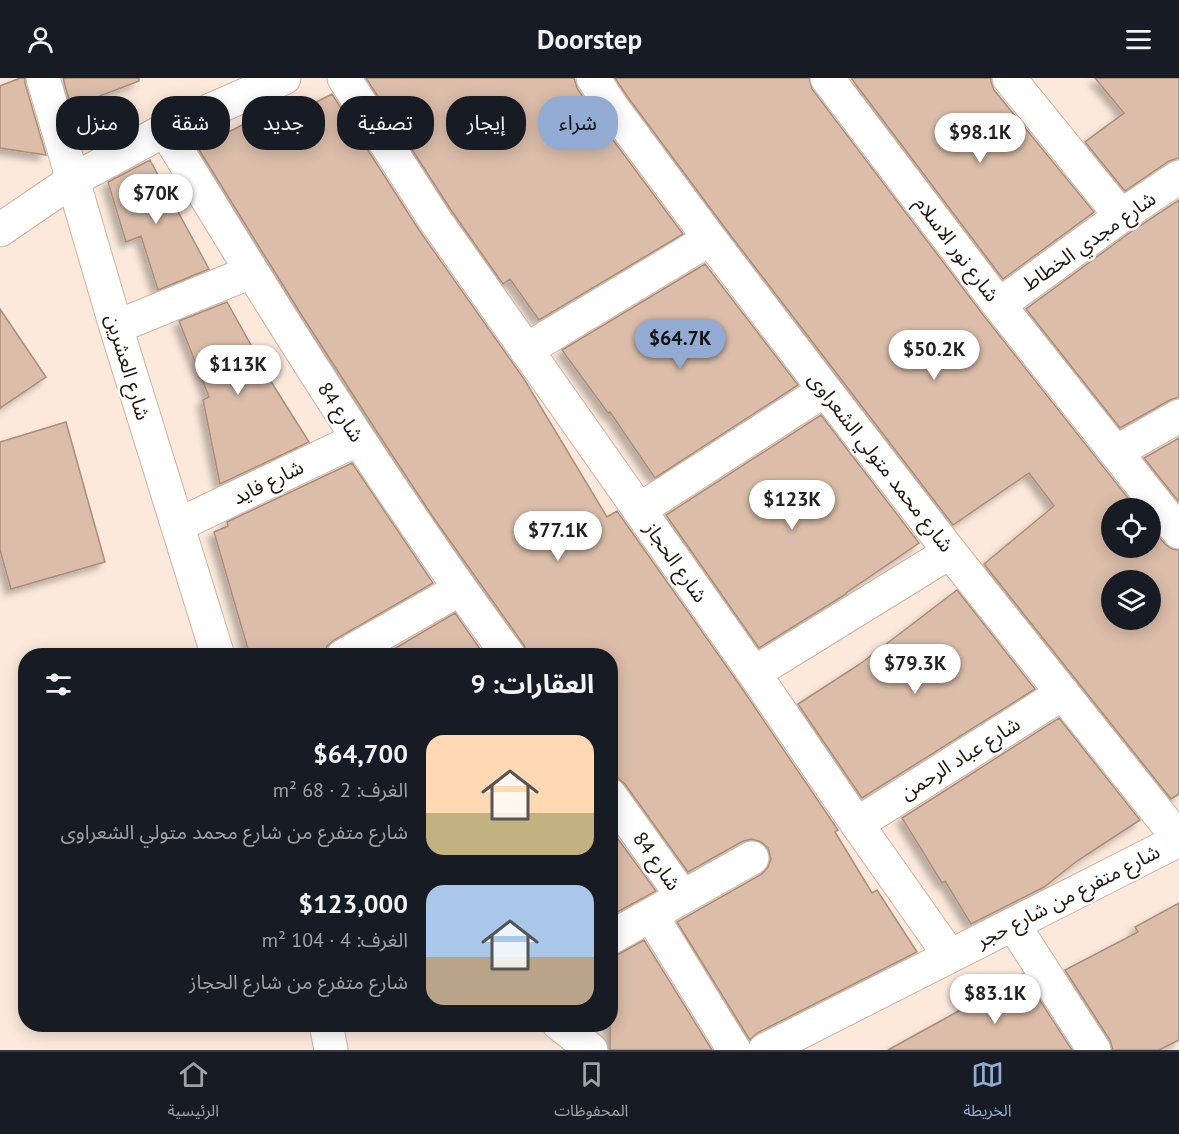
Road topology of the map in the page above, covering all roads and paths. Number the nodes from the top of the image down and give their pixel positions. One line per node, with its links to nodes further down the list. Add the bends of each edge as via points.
1 (43, 78): 11 (street, شارع العشرين)
2 (284, 78): 7 (street)
3 (344, 78): 18 (street, شارع الحجاز, via 435,220)
4 (593, 78): 14 (street, شارع محمد متولي الشعراوى)
5 (827, 78): 16 (street, شارع نور الاسلام)
6 (1010, 78): 12 (street)
7 (230, 102)
8 (151, 138): 11 (street)
9 (177, 150): 15 (street, شارع 84)
10 (1179, 177): 12 (street, شارع مجدي الخطاط)
11 (73, 180): 13 (street); 17 (street, شارع العشرين)
12 (1121, 216): 16 (street, شارع مجدي الخطاط)
13 (0, 230)
14 (710, 239): 18 (street); 19 (street, شارع محمد متولي الشعراوى)
15 (251, 272): 17 (street); 21 (street, شارع 84)
16 (999, 304): 22 (street, شارع نور الاسلام)
17 (116, 327): 24 (street, شارع العشرين)
18 (526, 350): 23 (street, شارع الحجاز)
19 (825, 390): 23 (street); 26 (street, شارع محمد متولي الشعراوى)
20 (1179, 416): 22 (street)
21 (358, 439): 24 (street, شارع فايد); 27 (street, شارع 84)
22 (1116, 452): 25 (street, شارع نور الاسلام)
23 (639, 510): 31 (street, شارع الحجاز)
24 (177, 525): 28 (street, شارع العشرين)
25 (1179, 532)
26 (950, 552): 31 (street); 32 (street, شارع محمد متولي الشعراوى)
27 (460, 589): 29 (street); 30 (street, شارع 84)
28 (215, 648)
29 (357, 648)
30 (503, 648)
31 (754, 673): 34 (street, شارع الحجاز)
32 (1063, 693): 34 (street, شارع عباد الرحمن); 35 (street, شارع محمد متولي الشعراوى)
33 (618, 806): 37 (street, شارع 84)
34 (857, 824): 41 (street, شارع الحجاز)
35 (1179, 839): 39 (street, شارع متفرع من شارع حجر)
36 (752, 858): 37 (street)
37 (683, 897): 38 (street)
38 (651, 915): 40 (street); 46 (street)
39 (1013, 924): 41 (street, شارع متفرع من شارع حجر); 48 (street)
40 (618, 934)
41 (950, 956): 47 (street, شارع متفرع من شارع حجر)
42 (328, 1032): 44 (street)
43 (569, 1032): 45 (street)
44 (331, 1050)
45 (591, 1050)
46 (734, 1050)
47 (765, 1050)
48 (1094, 1050)

